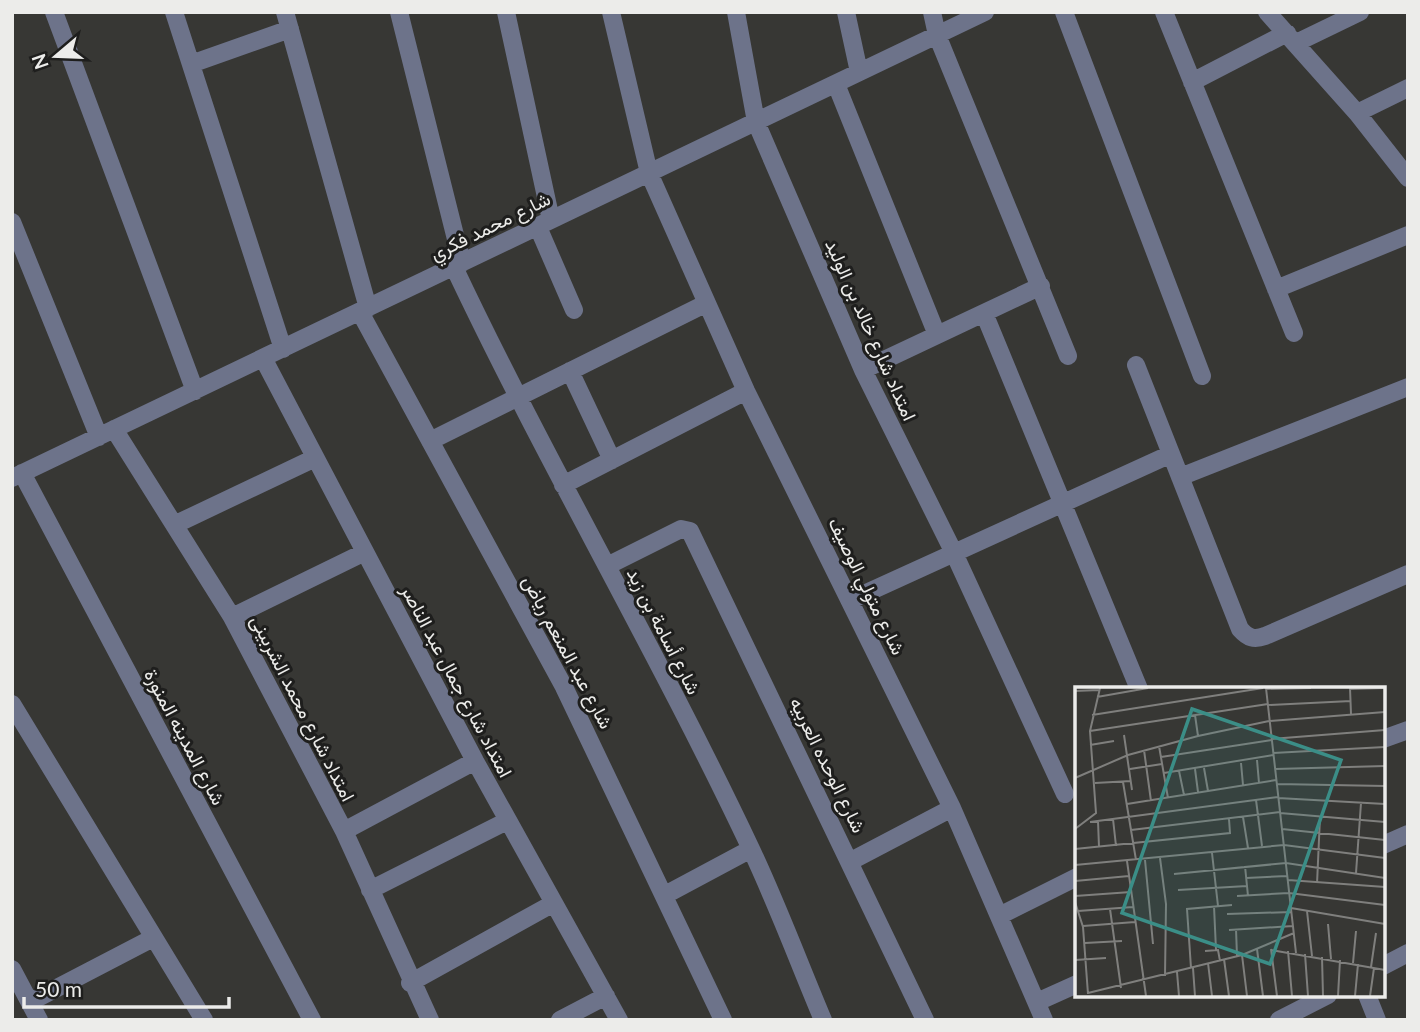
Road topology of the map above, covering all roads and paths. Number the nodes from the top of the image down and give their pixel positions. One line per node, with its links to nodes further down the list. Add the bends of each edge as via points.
1 (54, 12): 47 (street)
2 (174, 12): 18 (street)
3 (399, 12): 30 (street, شارع أسامة بن زيد)
4 (506, 12): 28 (street)
5 (611, 12): 25 (street, شارع متولي الوصيف)
6 (736, 12): 24 (street, امتداد شارع خالد بن الوليد)
7 (846, 12): 19 (street)
8 (932, 12): 16 (street)
9 (985, 12): 16 (street, شارع محمد فكري)
10 (1063, 12): 45 (street)
11 (1164, 12): 20 (street)
12 (1267, 12): 17 (street)
13 (1360, 12): 14 (street)
14 (1329, 20): 17 (street)
15 (287, 21): 18 (street); 34 (street, شارع عبد المنعم رياض)
16 (937, 35): 19 (street, شارع محمد فكري); 31 (street)
17 (1292, 38): 20 (street); 23 (street)
18 (191, 64): 39 (street)
19 (859, 72): 21 (street, شارع محمد فكري)
20 (1192, 82): 32 (street)
21 (836, 84): 24 (street, شارع محمد فكري); 38 (street)
22 (1408, 89): 23 (street)
23 (1357, 113): 26 (street)
24 (756, 122): 25 (street, شارع محمد فكري); 43 (street, امتداد شارع خالد بن الوليد)
25 (649, 173): 28 (street, شارع محمد فكري); 33 (street, شارع متولي الوصيف)
26 (1408, 178)
27 (12, 222): 50 (street, امتداد شارع محمد الشربينى)
28 (545, 223): 30 (street, شارع محمد فكري); 35 (street)
29 (1408, 236): 32 (street)
30 (458, 265): 34 (street, شارع محمد فكري); 49 (street, شارع أسامة بن زيد)
31 (1041, 286): 36 (street); 40 (street)
32 (1276, 289): 37 (street)
33 (705, 304): 44 (street); 48 (street, شارع متولي الوصيف)
34 (364, 310): 39 (street, شارع محمد فكري); 51 (street, شارع عبد المنعم رياض)
35 (574, 310)
36 (984, 313): 38 (street); 58 (street)
37 (1294, 333)
38 (937, 335): 43 (street)
39 (282, 349): 41 (street, شارع محمد فكري)
40 (1068, 356)
41 (263, 358): 47 (street, شارع محمد فكري); 53 (street, امتداد شارع جمال عبد الناصر)
42 (1136, 365): 52 (street)
43 (863, 370): 61 (street, امتداد شارع خالد بن الوليد)
44 (570, 371): 49 (street); 54 (street)
45 (1202, 376)
46 (1408, 387): 56 (street)
47 (195, 391): 50 (street, شارع محمد فكري)
48 (747, 391): 54 (street); 64 (street, شارع متولي الوصيف)
49 (516, 398): 51 (street); 57 (street, شارع أسامة بن زيد)
50 (106, 433): 55 (street, شارع محمد فكري); 59 (street, امتداد شارع محمد الشربينى)
51 (430, 441): 81 (street, شارع عبد المنعم رياض, via 564,687)
52 (1171, 454): 56 (street); 58 (street)
53 (315, 458): 59 (street); 60 (street, امتداد شارع جمال عبد الناصر)
54 (612, 460): 57 (street)
55 (15, 476): 97 (street, شارع المدينه المنورة)
56 (1180, 477): 63 (street, via 1246,636 1265,636)
57 (563, 485): 62 (street, شارع أسامة بن زيد)
58 (1062, 503): 61 (street); 66 (street)
59 (176, 524): 65 (street, امتداد شارع محمد الشربينى)
60 (365, 552): 65 (street); 70 (street, امتداد شارع جمال عبد الناصر)
61 (954, 553): 64 (street); 71 (street, امتداد شارع خالد بن الوليد)
62 (607, 566): 77 (street, شارع أسامة بن زيد); 78 (street, شارع الوحده العربيه, via 681,529 690,531)
63 (1408, 574)
64 (851, 600): 72 (street, شارع متولي الوصيف)
65 (232, 617): 74 (street, امتداد شارع محمد الشربينى)
66 (1138, 687)
67 (12, 704): 84 (street)
68 (1408, 730): 69 (street)
69 (1385, 738)
70 (475, 761): 73 (street, امتداد شارع جمال عبد الناصر); 74 (street)
71 (1065, 794)
72 (951, 808): 78 (street); 83 (street, شارع متولي الوصيف)
73 (507, 821): 80 (street); 82 (street, امتداد شارع جمال عبد الناصر)
74 (344, 831): 80 (street, امتداد شارع محمد الشربينى)
75 (1408, 834): 76 (street)
76 (1385, 844)
77 (751, 849): 81 (street); 102 (street, شارع أسامة بن زيد)
78 (851, 861): 103 (street, شارع الوحده العربيه)
79 (1075, 878): 83 (street)
80 (370, 890): 88 (street, امتداد شارع محمد الشربينى)
81 (665, 895): 101 (street, شارع عبد المنعم رياض)
82 (554, 903): 88 (street); 90 (street, امتداد شارع جمال عبد الناصر)
83 (999, 916): 94 (street, شارع متولي الوصيف)
84 (153, 938): 93 (street); 95 (street)
85 (1408, 953): 86 (street)
86 (1385, 965)
87 (12, 969): 93 (street)
88 (410, 983): 98 (street, امتداد شارع محمد الشربينى)
89 (1075, 985): 94 (street)
90 (606, 996): 99 (street); 100 (street, امتداد شارع جمال عبد الناصر)
91 (1324, 997): 105 (street)
92 (1368, 997): 106 (street)
93 (30, 1002): 96 (street)
94 (1037, 1002): 104 (street, شارع متولي الوصيف)
95 (202, 1019)
96 (39, 1020)
97 (312, 1020)
98 (430, 1020)
99 (560, 1020)
100 (619, 1020)
101 (723, 1020)
102 (823, 1020)
103 (925, 1020)
104 (1044, 1020)
105 (1279, 1020)
106 (1377, 1020)

